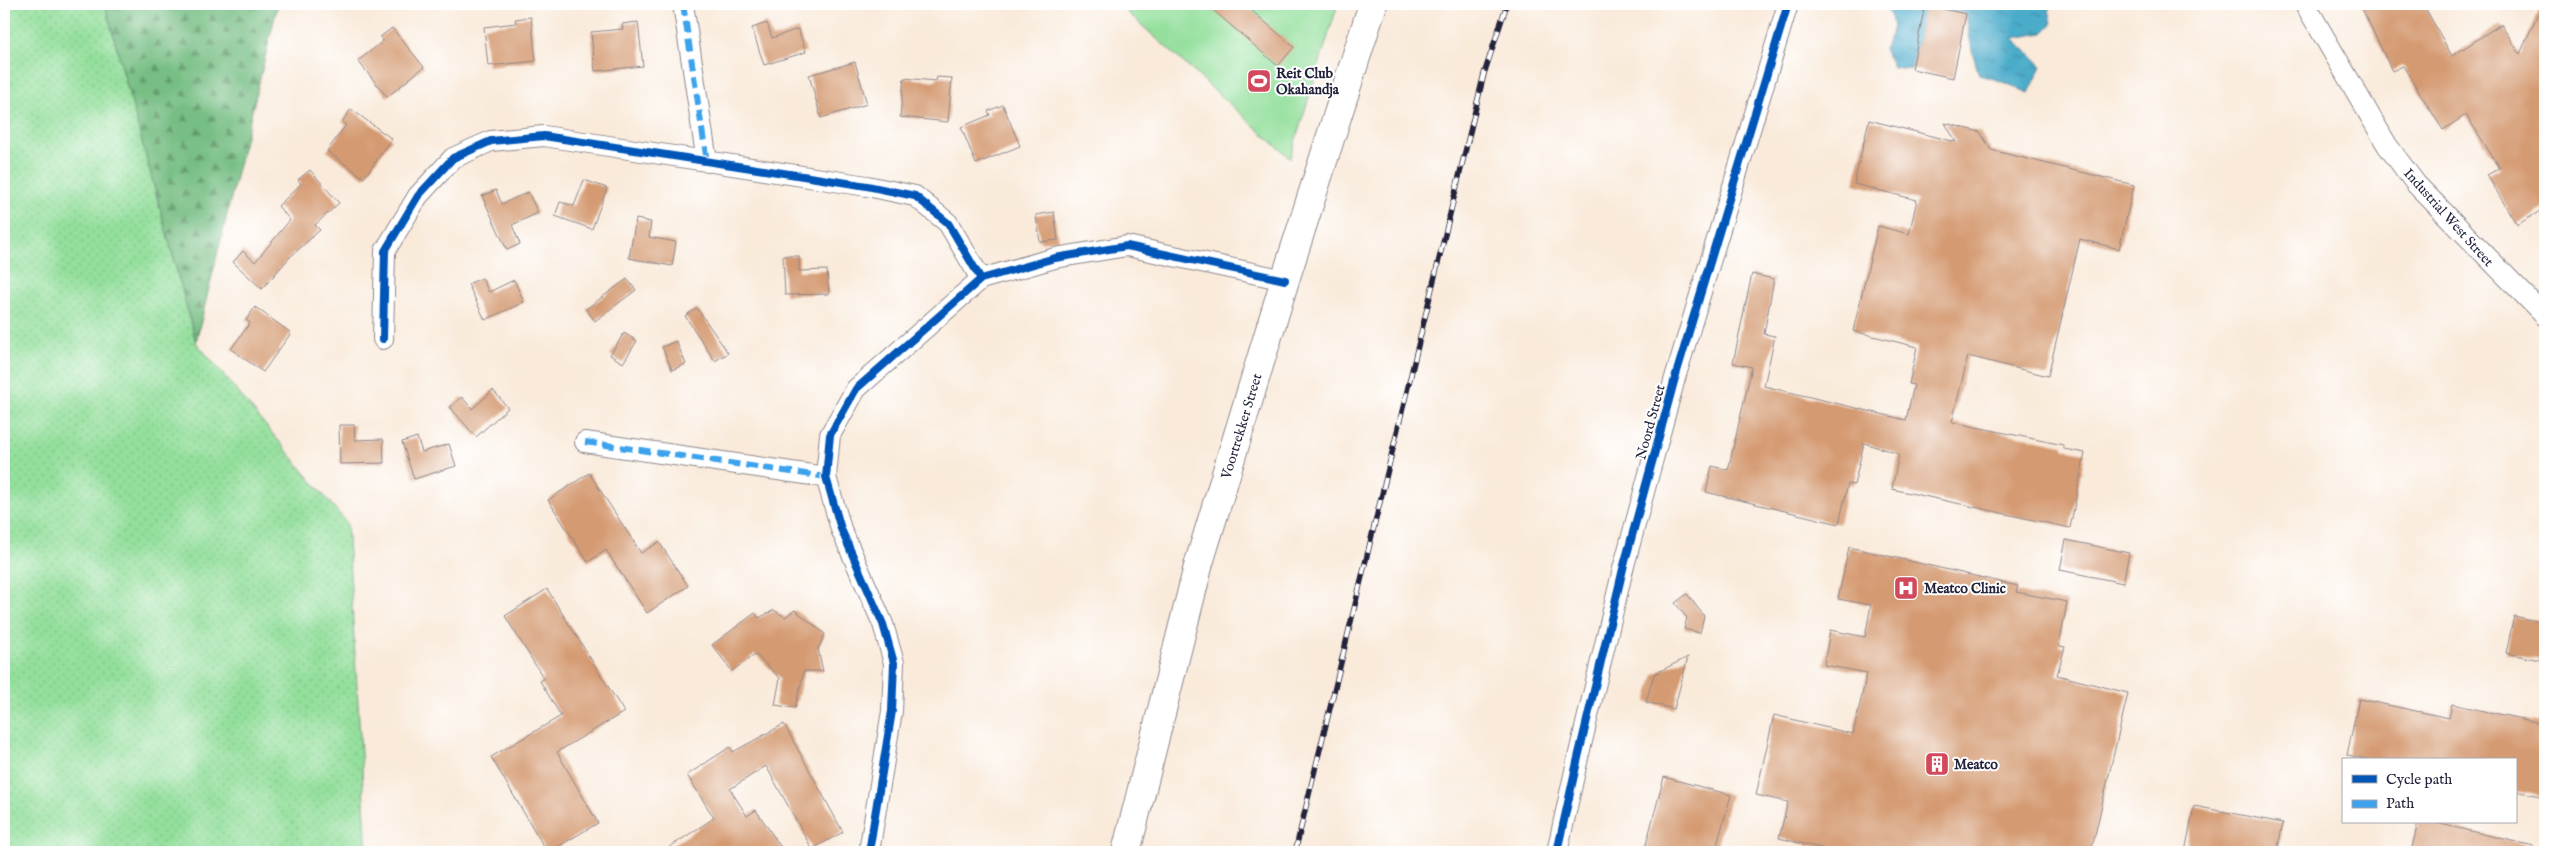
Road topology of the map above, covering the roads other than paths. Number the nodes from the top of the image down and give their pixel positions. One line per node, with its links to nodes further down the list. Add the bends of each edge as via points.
1 (683, 4): 5 (street)
2 (1373, 4): 7 (main road, Voortrekker Street)
3 (1788, 4): 14 (street, Noord Street, via 1670,397 1623,569)
4 (2305, 4): 8 (street, Industrial West Street, via 2387,145 2416,184)
5 (707, 162): 6 (street, via 915,196 948,223); 9 (street, via 544,136 491,141 453,158 418,196 385,251)
6 (982, 279): 7 (street, via 1055,258 1127,246); 11 (street, via 856,389 830,435)
7 (1285, 280): 13 (main road, Voortrekker Street, via 1199,563)
8 (2545, 316)
9 (382, 339)
10 (585, 442): 11 (street)
11 (826, 477): 12 (street, via 841,529 883,624 894,663 892,711)
12 (869, 852)
13 (1126, 852)
14 (1557, 852)

